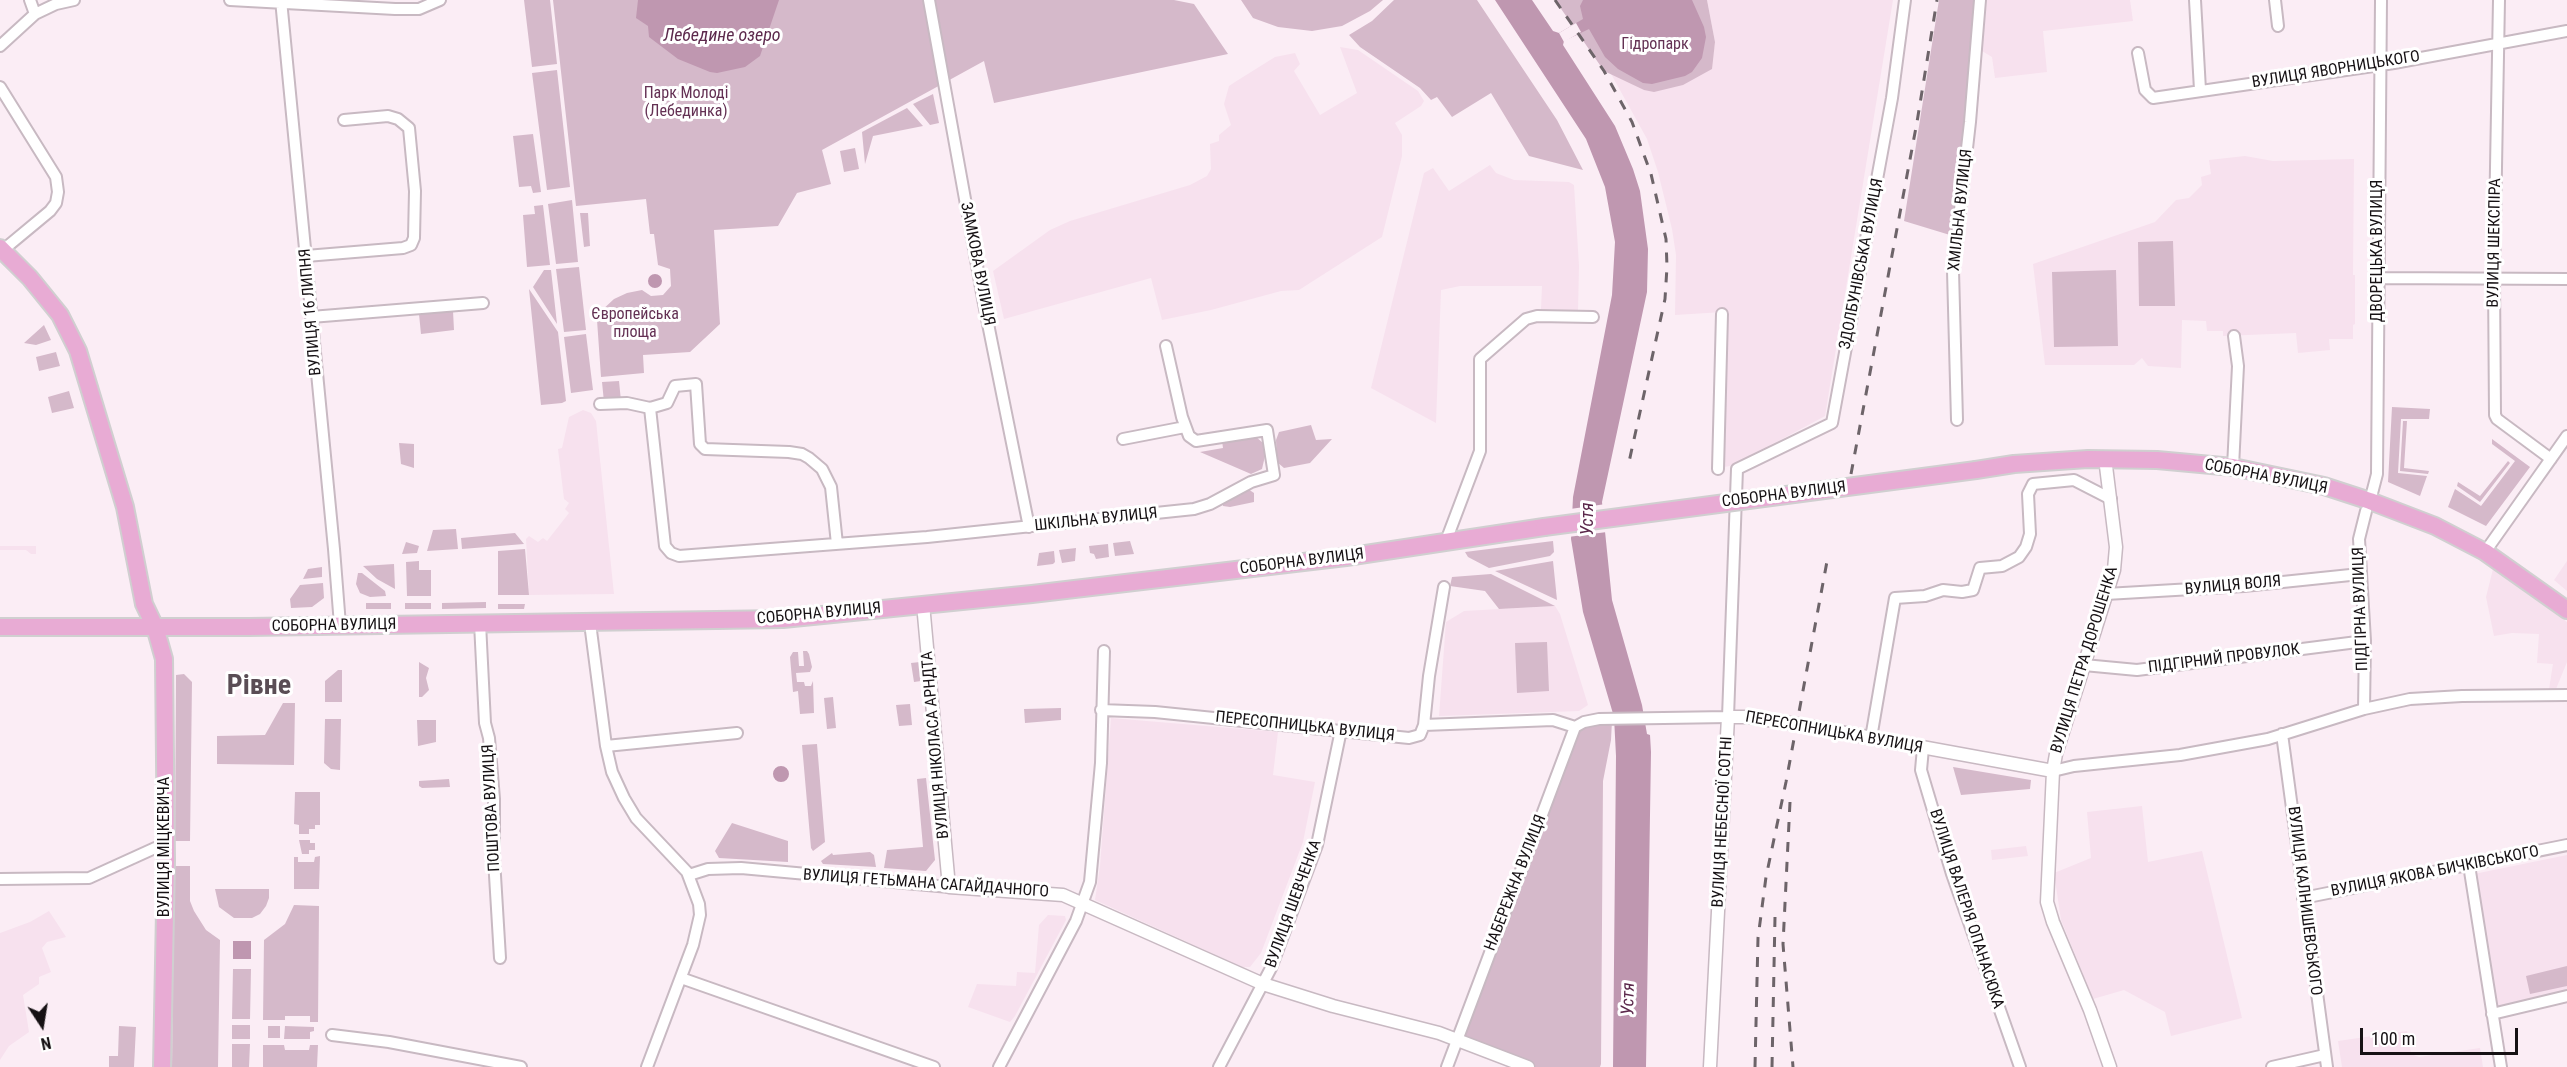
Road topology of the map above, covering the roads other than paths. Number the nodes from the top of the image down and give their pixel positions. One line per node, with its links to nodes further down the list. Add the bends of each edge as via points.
1 (30, 0): 13 (street)
2 (74, 0): 13 (street)
3 (230, 0): 12 (street)
4 (440, 0): 12 (street, via 419,9)
5 (929, 0): 47 (street, ЗАМКОВА ВУЛИЦЯ)
6 (1905, 0): 44 (street, ЗДОЛБУНІВСЬКА ВУЛИЦЯ, via 1892,98 1832,423)
7 (1980, 0): 36 (street, ХМІЛЬНА ВУЛИЦЯ, via 1953,271)
8 (2195, 0): 21 (street)
9 (2275, 0): 14 (street)
10 (2380, 0): 19 (street, ДВОРЕЦЬКА ВУЛИЦЯ)
11 (2499, 0): 16 (street, ВУЛИЦЯ ШЕКСПІРА)
12 (281, 2): 24 (street, ВУЛИЦЯ 16 ЛИПНЯ)
13 (35, 14): 17 (street)
14 (2278, 26)
15 (2567, 31): 16 (street, ВУЛИЦЯ ЯВОРНИЦЬКОГО)
16 (2499, 42): 19 (street, ВУЛИЦЯ ЯВОРНИЦЬКОГО); 26 (street, ВУЛИЦЯ ШЕКСПІРА)
17 (0, 46)
18 (2138, 53): 21 (street, ВУЛИЦЯ ЯВОРНИЦЬКОГО, via 2145,90 2153,98)
19 (2380, 65): 21 (street, ВУЛИЦЯ ЯВОРНИЦЬКОГО); 25 (street, ДВОРЕЦЬКА ВУЛИЦЯ)
20 (0, 87): 23 (street, via 56,177 58,192 50,211)
21 (2200, 90)
22 (344, 120): 24 (street, via 388,116 409,128 415,191 414,238 411,245 403,248)
23 (1, 249): 60 (main road, ВУЛИЦЯ МІЦКЕВИЧА, via 60,315 78,351 125,507 144,604)
24 (306, 255): 30 (street, ВУЛИЦЯ 16 ЛИПНЯ)
25 (2378, 278): 26 (street); 46 (street, ДВОРЕЦЬКА ВУЛИЦЯ, via 2377,474)
26 (2494, 279): 27 (street); 41 (street, ВУЛИЦЯ ШЕКСПІРА, via 2494,415)
27 (2567, 279)
28 (483, 303): 30 (street)
29 (1722, 314): 43 (street)
30 (311, 317): 58 (street, ВУЛИЦЯ 16 ЛИПНЯ)
31 (1593, 317): 48 (street, via 1526,319 1480,358 1480,451)
32 (2234, 336): 42 (street, via 2238,366)
33 (1166, 345): 37 (street)
34 (600, 404): 35 (street, via 627,403)
35 (650, 408): 49 (street, ШКІЛЬНА ВУЛИЦЯ, via 665,546 679,556 692,556); 49 (street, via 667,403 675,386 696,384 700,444 705,449 789,452 809,458 822,469 831,487)
36 (1957, 420)
37 (1185, 427): 39 (street); 47 (street, ШКІЛЬНА ВУЛИЦЯ, via 1196,441 1267,430 1274,475 1251,482 1202,508)
38 (2567, 436): 41 (street)
39 (1123, 439)
40 (2104, 458): 42 (main road, СОБОРНА ВУЛИЦЯ); 45 (street, ВУЛИЦЯ ПЕТРА ДОРОШЕНКА); 48 (main road, СОБОРНА ВУЛИЦЯ, bridge, via 2014,464)
41 (2551, 459): 50 (street)
42 (2233, 467): 46 (main road, СОБОРНА ВУЛИЦЯ, via 2324,486)
43 (1718, 468)
44 (1737, 469): 67 (street, ВУЛИЦЯ НЕБЕСНОЇ СОТНІ)
45 (2111, 499): 53 (street, ВУЛИЦЯ ПЕТРА ДОРОШЕНКА, via 2116,547); 73 (street, via 2073,480 2033,484 2028,494 2030,534 2019,557 2002,566 1980,568 1973,590 1943,590 1895,598)
46 (2368, 506): 50 (main road, СОБОРНА ВУЛИЦЯ, via 2435,526); 51 (street, ПІДГІРНА ВУЛИЦЯ, via 2360,539)
47 (1029, 527): 49 (street, ШКІЛЬНА ВУЛИЦЯ)
48 (1446, 541): 54 (main road, СОБОРНА ВУЛИЦЯ, via 1347,557)
49 (837, 544)
50 (2485, 552): 55 (main road, СОБОРНА ВУЛИЦЯ)
51 (2360, 574): 53 (street, ВУЛИЦЯ ВОЛЯ); 61 (street, ПІДГІРНА ВУЛИЦЯ)
52 (1444, 587): 68 (street)
53 (2106, 594): 63 (street, ВУЛИЦЯ ПЕТРА ДОРОШЕНКА)
54 (923, 604): 56 (main road, СОБОРНА ВУЛИЦЯ, via 783,619); 82 (street, ВУЛИЦЯ НІКОЛАСА АРНДТА)
55 (2567, 610)
56 (590, 622): 57 (main road, СОБОРНА ВУЛИЦЯ); 74 (street)
57 (480, 623): 58 (main road, СОБОРНА ВУЛИЦЯ); 85 (street, ПОШТОВА ВУЛИЦЯ, via 494,799)
58 (340, 625): 60 (main road, СОБОРНА ВУЛИЦЯ)
59 (0, 627): 60 (main road, СОБОРНА ВУЛИЦЯ)
60 (155, 627): 78 (main road, ВУЛИЦЯ МІЦКЕВИЧА, via 164,659)
61 (2365, 641): 63 (street, ПІДГІРНИЙ ПРОВУЛОК, via 2137,670); 65 (street, ПІДГІРНА ВУЛИЦЯ)
62 (1104, 651): 66 (street)
63 (2084, 665): 76 (street, ВУЛИЦЯ ПЕТРА ДОРОШЕНКА)
64 (2567, 695): 65 (street, ПЕРЕСОПНИЦЬКА ВУЛИЦЯ, via 2410,699)
65 (2364, 709): 72 (street, ПЕРЕСОПНИЦЬКА ВУЛИЦЯ)
66 (1101, 710): 70 (street, ПЕРЕСОПНИЦЬКА ВУЛИЦЯ); 84 (street, via 1095,834)
67 (1728, 717): 69 (street, ПЕРЕСОПНИЦЬКА ВУЛИЦЯ, via 1599,719); 73 (street, ПЕРЕСОПНИЦЬКА ВУЛИЦЯ, via 1758,718); 101 (street, ВУЛИЦЯ НЕБЕСНОЇ СОТНІ)
68 (1424, 725): 69 (street, ПЕРЕСОПНИЦЬКА ВУЛИЦЯ, via 1553,720); 70 (street, ПЕРЕСОПНИЦЬКА ВУЛИЦЯ, via 1420,735 1409,738)
69 (1575, 727): 91 (street, НАБЕРЕЖНА ВУЛИЦЯ)
70 (1341, 730): 87 (street, ВУЛИЦЯ ШЕВЧЕНКА, via 1317,845)
71 (737, 733): 74 (street)
72 (2282, 734): 76 (street, ПЕРЕСОПНИЦЬКА ВУЛИЦЯ, via 2181,755); 83 (street, ВУЛИЦЯ КАЛНИШЕВСЬКОГО)
73 (1871, 738): 75 (street, ПЕРЕСОПНИЦЬКА ВУЛИЦЯ)
74 (606, 746): 80 (street, via 612,772 636,818)
75 (1923, 748): 76 (street, ПЕРЕСОПНИЦЬКА ВУЛИЦЯ); 102 (street, ВУЛИЦЯ ВАЛЕРІЯ ОПАНАСЮКА, via 1922,770 1952,874)
76 (2053, 771): 103 (street, ВУЛИЦЯ ПЕТРА ДОРОШЕНКА, via 2047,902)
77 (2567, 845): 79 (street, ВУЛИЦЯ ЯКОВА БИЧКІВСЬКОГО)
78 (165, 848): 81 (street, via 155,848 89,878); 93 (main road, ВУЛИЦЯ МІЦКЕВИЧА)
79 (2469, 866): 83 (street, ВУЛИЦЯ ЯКОВА БИЧКІВСЬКОГО); 89 (street)
80 (689, 875): 82 (street, ВУЛИЦЯ ГЕТЬМАНА САГАЙДАЧНОГО, via 708,869 741,868); 86 (street, via 700,915)
81 (0, 879)
82 (949, 887): 84 (street, ВУЛИЦЯ ГЕТЬМАНА САГАЙДАЧНОГО, via 1063,895)
83 (2303, 898): 92 (street, ВУЛИЦЯ КАЛНИШЕВСЬКОГО)
84 (1084, 904): 87 (street, ВУЛИЦЯ ГЕТЬМАНА САГАЙДАЧНОГО); 97 (street)
85 (500, 958)
86 (681, 978): 95 (street); 96 (street)
87 (1263, 984): 91 (street, ВУЛИЦЯ ГЕТЬМАНА САГАЙДАЧНОГО); 98 (street, ВУЛИЦЯ ШЕВЧЕНКА)
88 (2567, 996): 89 (street)
89 (2492, 1014): 106 (street)
90 (332, 1035): 94 (street)
91 (1457, 1038): 99 (street, НАБЕРЕЖНА ВУЛИЦЯ); 100 (street, ВУЛИЦЯ ГЕТЬМАНА САГАЙДАЧНОГО)
92 (2325, 1055): 104 (street); 105 (street, ВУЛИЦЯ КАЛНИШЕВСЬКОГО)
93 (162, 1067)
94 (521, 1067)
95 (647, 1067)
96 (934, 1067)
97 (999, 1067)
98 (1220, 1067)
99 (1447, 1067)
100 (1528, 1067)
101 (1710, 1067)
102 (2020, 1067)
103 (2110, 1067)
104 (2272, 1067)
105 (2327, 1067)
106 (2501, 1067)

